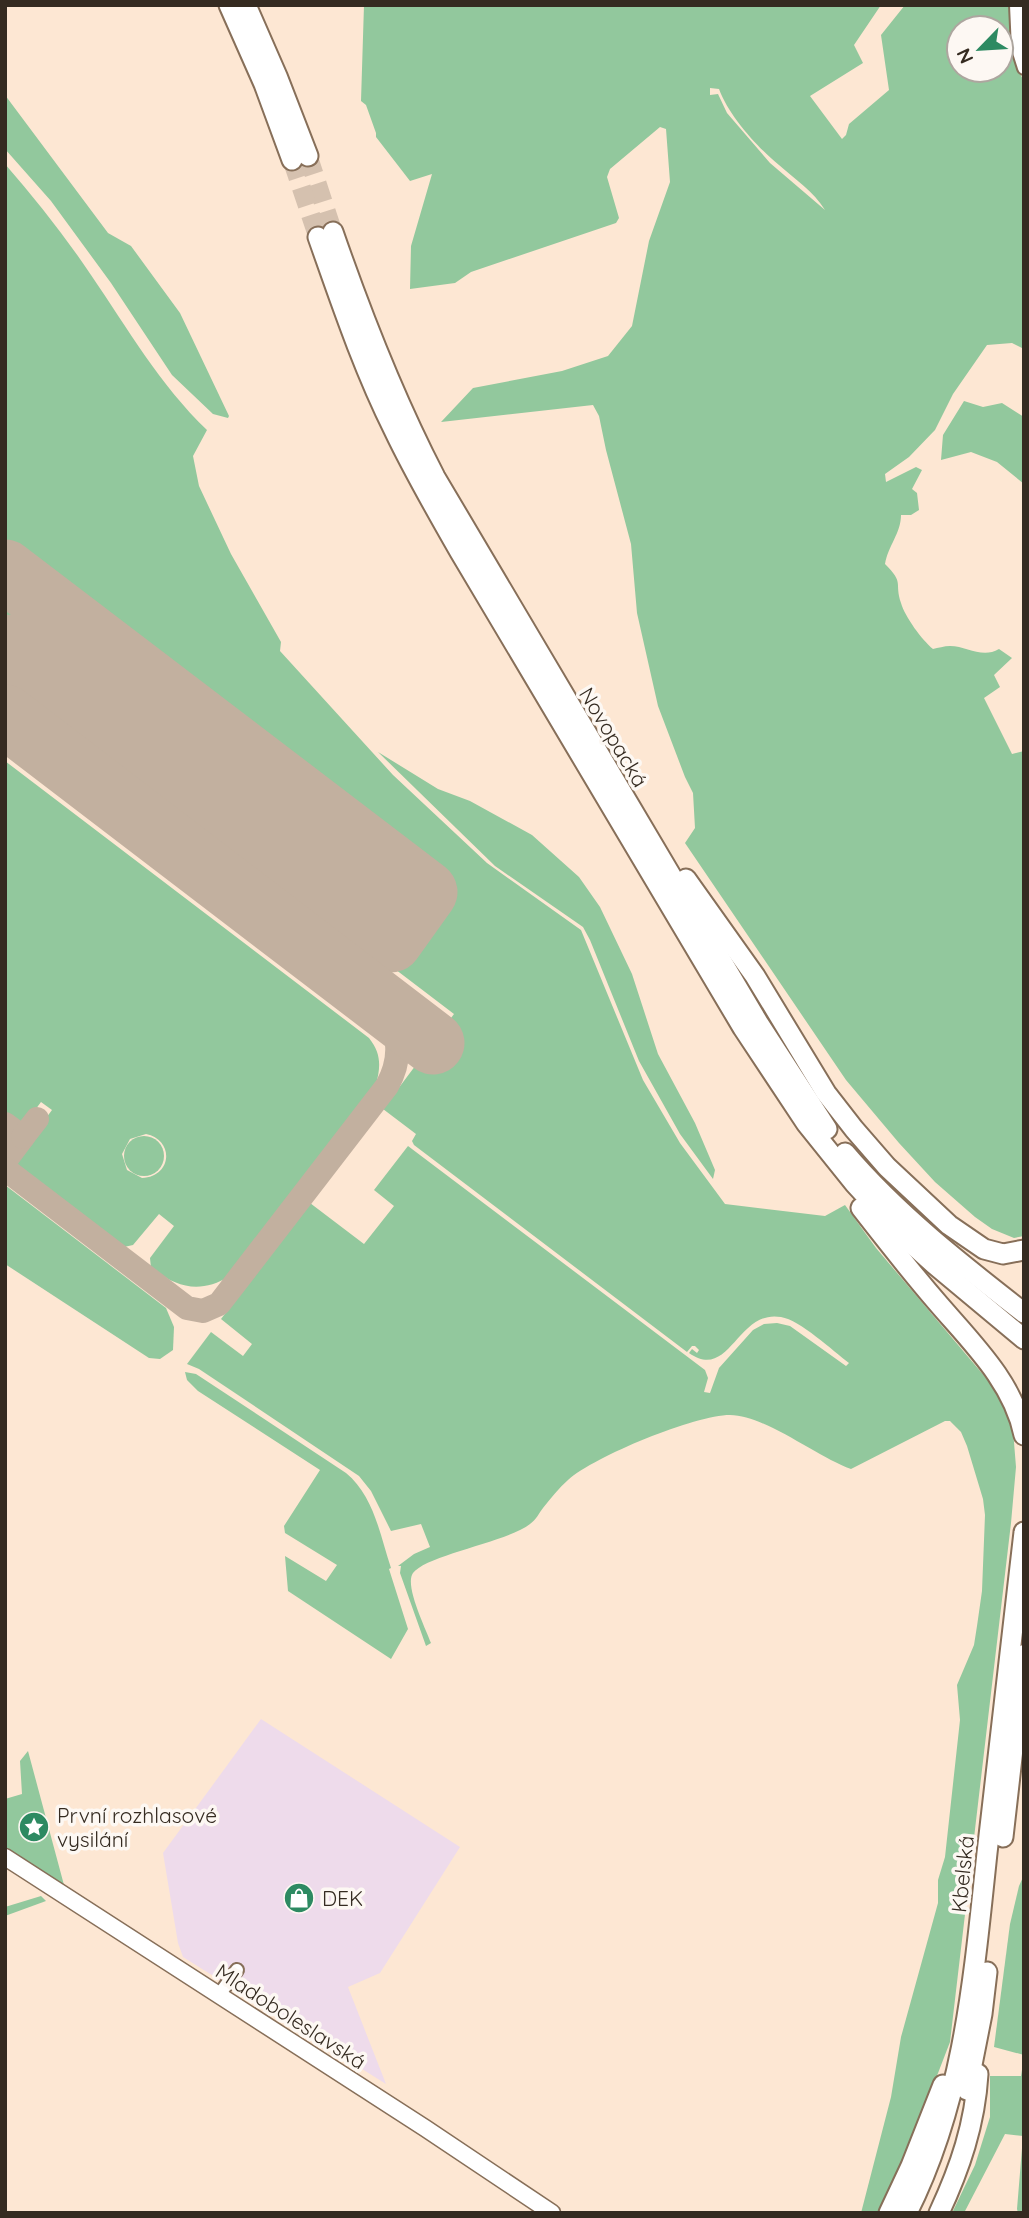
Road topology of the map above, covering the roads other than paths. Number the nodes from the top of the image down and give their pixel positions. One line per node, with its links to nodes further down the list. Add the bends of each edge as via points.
1 (229, 5): 2 (highway, via 300,158 277,76)
2 (246, 5)
3 (1016, 5): 4 (street, via 1018,49)
4 (1024, 68)
5 (611, 776): 6 (highway, Novopacká, via 407,423 326,234 371,380 421,482 730,1006); 7 (highway, via 755,976 826,1093 872,1150 928,1206 976,1243 996,1253); 8 (highway, Novopacká, via 813,1110 853,1162 920,1227)
6 (792, 1102): 9 (highway, via 855,1184 903,1236); 10 (highway, via 830,1167 1004,1384)
7 (1024, 1250)
8 (1024, 1313)
9 (1024, 1339)
10 (1024, 1434)
11 (1024, 1532): 17 (highway, Kbelská)
12 (1024, 1653): 13 (main road, Kbelská)
13 (1021, 1688): 17 (highway, Kbelská)
14 (5, 1857): 16 (main road, Mladoboleslavská)
15 (237, 1970): 16 (street)
16 (219, 1995): 18 (main road, Mladoboleslavská)
17 (976, 2011): 19 (highway); 20 (highway, Kbelská, via 945,2120); 21 (highway, Kbelská, via 973,2063 956,2128); 22 (highway, via 974,2113 960,2165)
18 (547, 2211)
19 (889, 2213)
20 (907, 2213)
21 (922, 2213)
22 (939, 2213)

